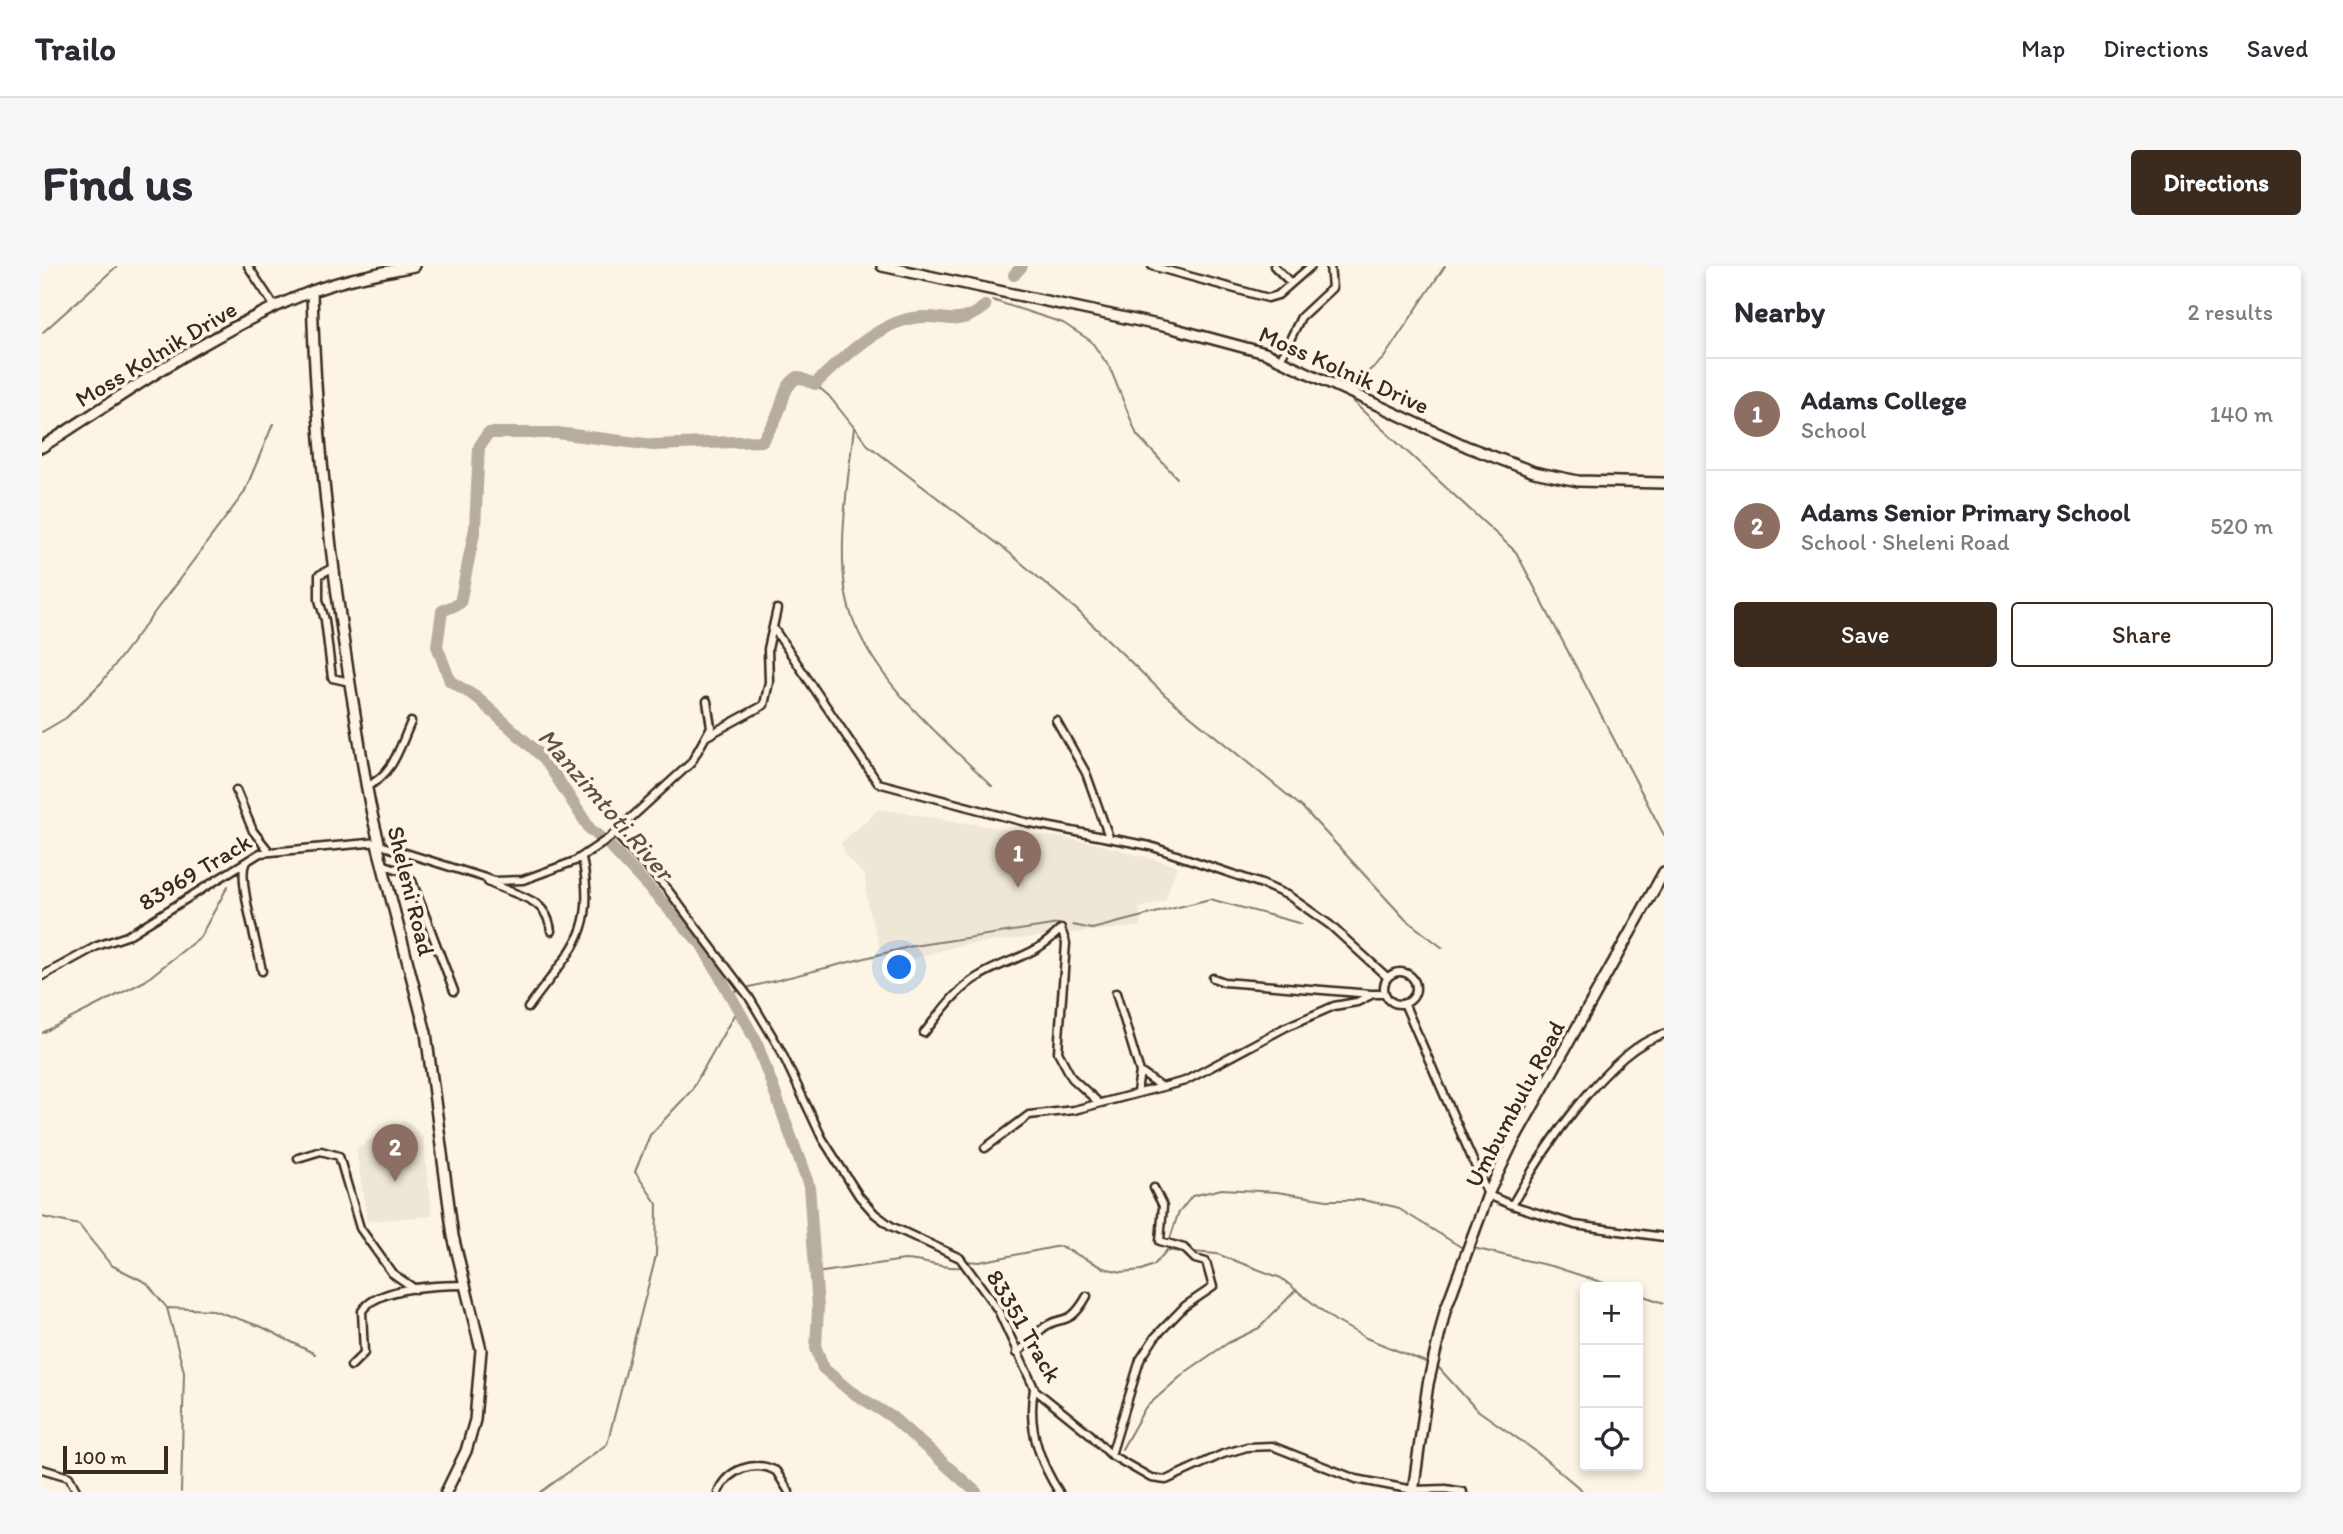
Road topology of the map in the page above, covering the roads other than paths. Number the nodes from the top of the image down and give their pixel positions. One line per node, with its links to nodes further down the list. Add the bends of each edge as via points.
1 (248, 266): 11 (street)
2 (414, 266): 8 (main road, Moss Kolnik Drive)
3 (882, 266): 12 (main road, Moss Kolnik Drive, via 1171,328)
4 (1152, 266): 9 (street, via 1268,298)
5 (1274, 266): 9 (street)
6 (1311, 266): 9 (street)
7 (1331, 266): 12 (street, via 1332,288 1301,317)
8 (397, 268): 10 (main road, Moss Kolnik Drive)
9 (1291, 283)
10 (313, 291): 11 (main road, Moss Kolnik Drive); 15 (main road, Sheleni Road, via 317,397)
11 (275, 307): 13 (main road, Moss Kolnik Drive)
12 (1281, 358): 14 (main road, Moss Kolnik Drive, via 1513,465 1578,481)
13 (42, 447)
14 (1664, 483)
15 (334, 567): 18 (main road, Sheleni Road); 18 (street, via 319,575 318,600 326,620 332,678)
16 (777, 609): 17 (street)
17 (774, 629): 22 (street, via 764,705); 26 (street, via 878,783 1025,822)
18 (350, 682): 23 (main road, Sheleni Road)
19 (706, 701): 22 (street, via 711,717)
20 (1056, 720): 26 (street, via 1086,773)
21 (411, 722): 23 (street, via 393,765)
22 (707, 736): 25 (street, via 691,763)
23 (366, 786): 27 (main road, Sheleni Road)
24 (236, 790): 28 (street, via 253,831)
25 (615, 832): 29 (street); 60 (street, 83351 Track, via 668,890 753,1003 822,1138 859,1196 891,1226 960,1258 998,1310)
26 (1109, 837): 37 (street, via 1176,854 1289,896 1353,944)
27 (378, 843): 28 (street, 83969 Track); 31 (main road, Sheleni Road); 33 (street)
28 (268, 850): 30 (street, 83969 Track)
29 (582, 858): 33 (street, via 523,880); 44 (street, via 589,904 581,935)
30 (245, 862): 35 (street, via 242,882); 36 (street, 83969 Track, via 127,936 97,946)
31 (382, 864): 39 (street, via 402,871 412,881); 57 (main road, Sheleni Road, via 426,1033 449,1213)
32 (1664, 872): 54 (main road, Umbumbulu Road)
33 (483, 879): 34 (street, via 528,898 548,915)
34 (551, 931)
35 (262, 971)
36 (42, 976)
37 (1387, 977): 42 (street); 43 (street, via 1400,972 1415,981 1415,995)
38 (1213, 978): 41 (street)
39 (454, 991)
40 (1116, 993): 47 (street)
41 (1373, 994): 42 (street); 48 (street, via 1286,1027 1202,1075)
42 (1385, 995): 43 (street)
43 (1404, 1003): 54 (street)
44 (528, 1008)
45 (924, 1033): 50 (street, via 950,1000 978,976 1031,954 1061,929 1066,943 1058,1052 1072,1077)
46 (1664, 1034): 55 (street, via 1642,1043 1610,1070 1561,1129)
47 (1140, 1072): 48 (street); 49 (street)
48 (1160, 1086): 49 (street)
49 (1137, 1092): 50 (street)
50 (1097, 1101): 51 (street, via 1073,1110 1029,1115)
51 (985, 1148)
52 (298, 1158): 58 (street, via 321,1151 339,1156 360,1228 392,1273)
53 (1154, 1188): 63 (street, via 1163,1206 1161,1242 1184,1248 1206,1262 1213,1284 1155,1337 1140,1360)
54 (1488, 1195): 55 (street); 65 (main road, Umbumbulu Road, via 1445,1311 1428,1384)
55 (1512, 1205): 56 (street, via 1575,1225)
56 (1664, 1237)
57 (466, 1285): 58 (street); 67 (main road, Sheleni Road, via 478,1329 481,1374 472,1434)
58 (415, 1289): 61 (street, via 373,1299 366,1305 361,1318 365,1348)
59 (1087, 1297): 60 (street, via 1069,1320 1042,1329)
60 (1017, 1353): 62 (street, 83351 Track)
61 (351, 1366)
62 (1035, 1387): 63 (street, 83351 Track); 70 (street, via 1035,1439)
63 (1111, 1455): 65 (street, 83351 Track, via 1151,1478 1166,1480 1223,1454 1272,1446 1356,1479)
64 (42, 1469): 66 (street, via 69,1477)
65 (1413, 1491): 71 (street, 83351 Track)
66 (77, 1492)
67 (446, 1492)
68 (718, 1492): 69 (street, via 732,1474 757,1466 776,1471)
69 (789, 1492)
70 (1059, 1492)
71 (1463, 1492)

